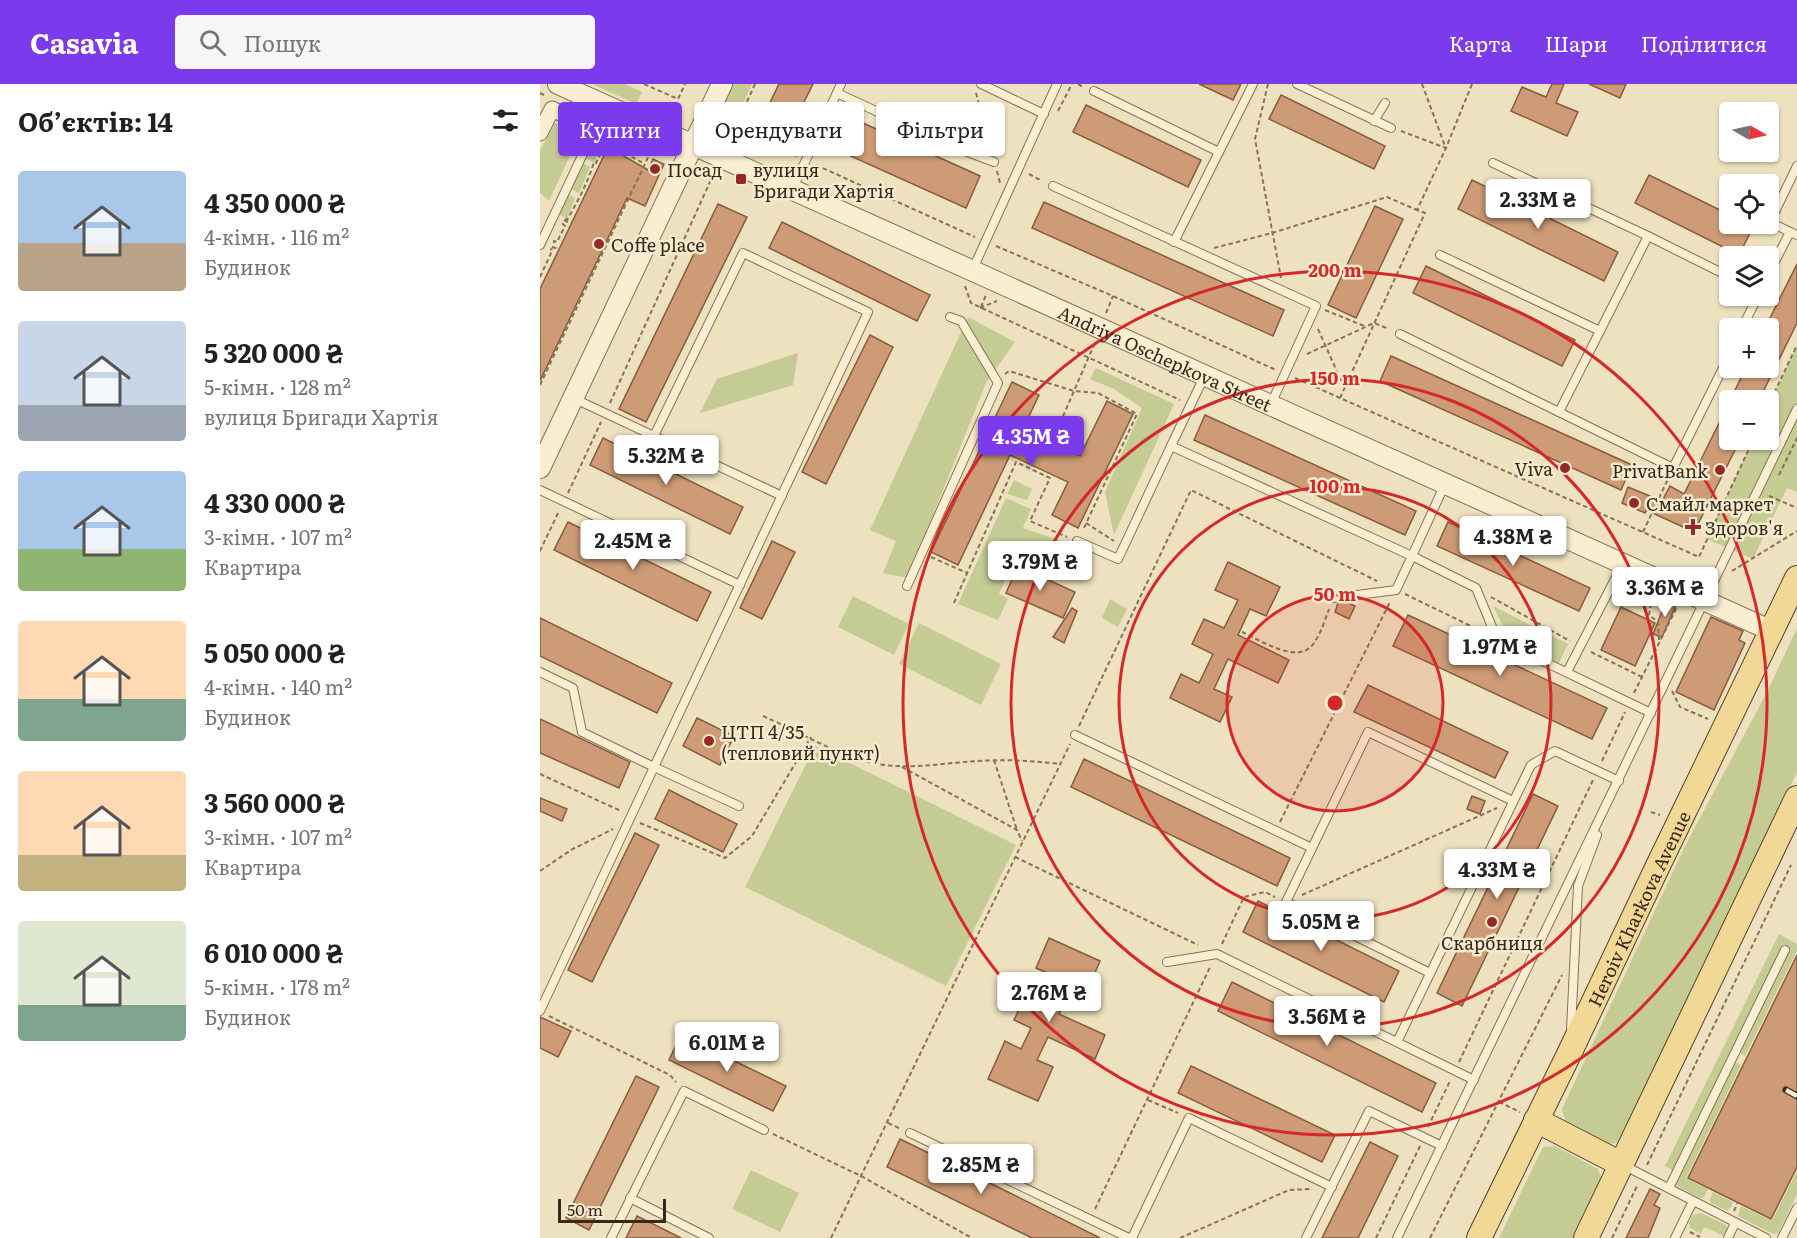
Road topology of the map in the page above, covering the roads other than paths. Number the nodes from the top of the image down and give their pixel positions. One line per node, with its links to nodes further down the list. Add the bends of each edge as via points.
1 (558, 84): 10 (street, Andriya Oschepkova Street)
2 (722, 84): 11 (street)
3 (841, 84): 9 (lane)
4 (981, 84): 15 (lane)
5 (1057, 84): 15 (lane)
6 (1252, 84): 21 (lane)
7 (1297, 84): 16 (lane)
8 (1094, 92): 21 (lane)
9 (837, 93): 13 (lane); 29 (lane)
10 (598, 102)
11 (714, 102)
12 (1385, 103): 16 (lane)
13 (876, 111)
14 (558, 112): 18 (street, via 552,109)
15 (1044, 114): 37 (lane)
16 (1374, 121): 17 (lane)
17 (1391, 128)
18 (540, 133)
19 (682, 140): 20 (street, Andriya Oschepkova Street)
20 (694, 145): 43 (street)
21 (1219, 153): 32 (lane)
22 (581, 156): 33 (lane)
23 (718, 156): 29 (street, Andriya Oschepkova Street)
24 (978, 156): 25 (lane)
25 (994, 162)
26 (1492, 163): 31 (lane)
27 (1797, 166): 30 (lane, via 1770,222)
28 (1053, 186): 32 (lane)
29 (793, 190): 37 (street, Andriya Oschepkova Street)
30 (1794, 233): 35 (lane)
31 (1648, 236): 36 (lane); 39 (lane)
32 (1174, 242): 44 (lane, via 1316,306)
33 (540, 245)
34 (1440, 255): 39 (lane)
35 (1779, 257)
36 (1719, 272)
37 (969, 278): 41 (street, Andriya Oschepkova Street)
38 (950, 317): 58 (lane, via 961,321 998,383)
39 (1600, 331): 46 (lane)
40 (1400, 334): 46 (lane)
41 (1205, 376): 44 (street, Andriya Oschepkova Street); 48 (lane)
42 (1719, 376): 46 (lane, via 1673,468)
43 (573, 398): 47 (lane); 49 (street)
44 (1270, 405): 50 (street, Andriya Oschepkova Street)
45 (1797, 409): 60 (lane)
46 (1559, 412)
47 (654, 436): 52 (lane); 52 (lane, via 743,253 868,312)
48 (1171, 446): 53 (lane, via 1119,559); 54 (lane)
49 (540, 466)
50 (1445, 484): 54 (lane); 60 (street, Andriya Oschepkova Street)
51 (540, 490): 57 (lane)
52 (782, 496): 57 (lane)
53 (1077, 541)
54 (1412, 556): 59 (lane, via 1396,590); 63 (lane, via 1476,588 1497,639)
55 (1616, 577): 63 (lane)
56 (1797, 578): 61 (main road, Heroiv Kharkova Avenue)
57 (740, 585): 66 (lane)
58 (908, 586)
59 (1334, 598)
60 (1705, 601): 61 (street, Andriya Oschepkova Street); 64 (lane)
61 (1772, 631): 78 (main road, Heroiv Kharkova Avenue)
62 (540, 672): 66 (lane, via 573,688 582,732)
63 (1567, 672): 64 (lane)
64 (1651, 713): 67 (lane)
65 (1075, 735): 72 (lane)
66 (654, 767): 71 (lane); 76 (lane)
67 (1618, 781): 68 (lane); 70 (lane, via 1555,751 1530,765)
68 (1613, 793): 78 (lane, via 1578,886); 79 (lane)
69 (1797, 798): 84 (main road)
70 (1513, 801): 72 (lane, via 1368,732); 75 (lane)
71 (739, 806)
72 (1312, 849): 75 (lane, via 1286,902)
73 (1785, 950): 86 (lane)
74 (1167, 962): 77 (lane, via 1217,954)
75 (1430, 973): 77 (lane)
76 (540, 1012)
77 (1397, 1042): 79 (lane)
78 (1570, 1052): 80 (main road, Heroiv Kharkova Avenue)
79 (1474, 1080): 83 (lane)
80 (1536, 1120): 84 (main road); 96 (main road, Heroiv Kharkova Avenue)
81 (764, 1130): 87 (lane, via 684,1091)
82 (910, 1133): 93 (lane)
83 (1442, 1146): 85 (lane, via 1369,1111); 95 (lane)
84 (1632, 1170): 86 (lane); 97 (main road)
85 (1332, 1187): 93 (lane, via 1189,1118); 94 (lane)
86 (1668, 1188): 88 (lane)
87 (630, 1198): 91 (lane); 92 (lane)
88 (1692, 1201): 90 (lane); 98 (lane)
89 (1797, 1208): 101 (lane)
90 (1735, 1223): 99 (lane); 100 (lane)
91 (611, 1238)
92 (710, 1238)
93 (1131, 1238)
94 (1306, 1238)
95 (1397, 1238)
96 (1479, 1238)
97 (1586, 1238)
98 (1674, 1238)
99 (1728, 1238)
100 (1766, 1238)
101 (1782, 1238)

